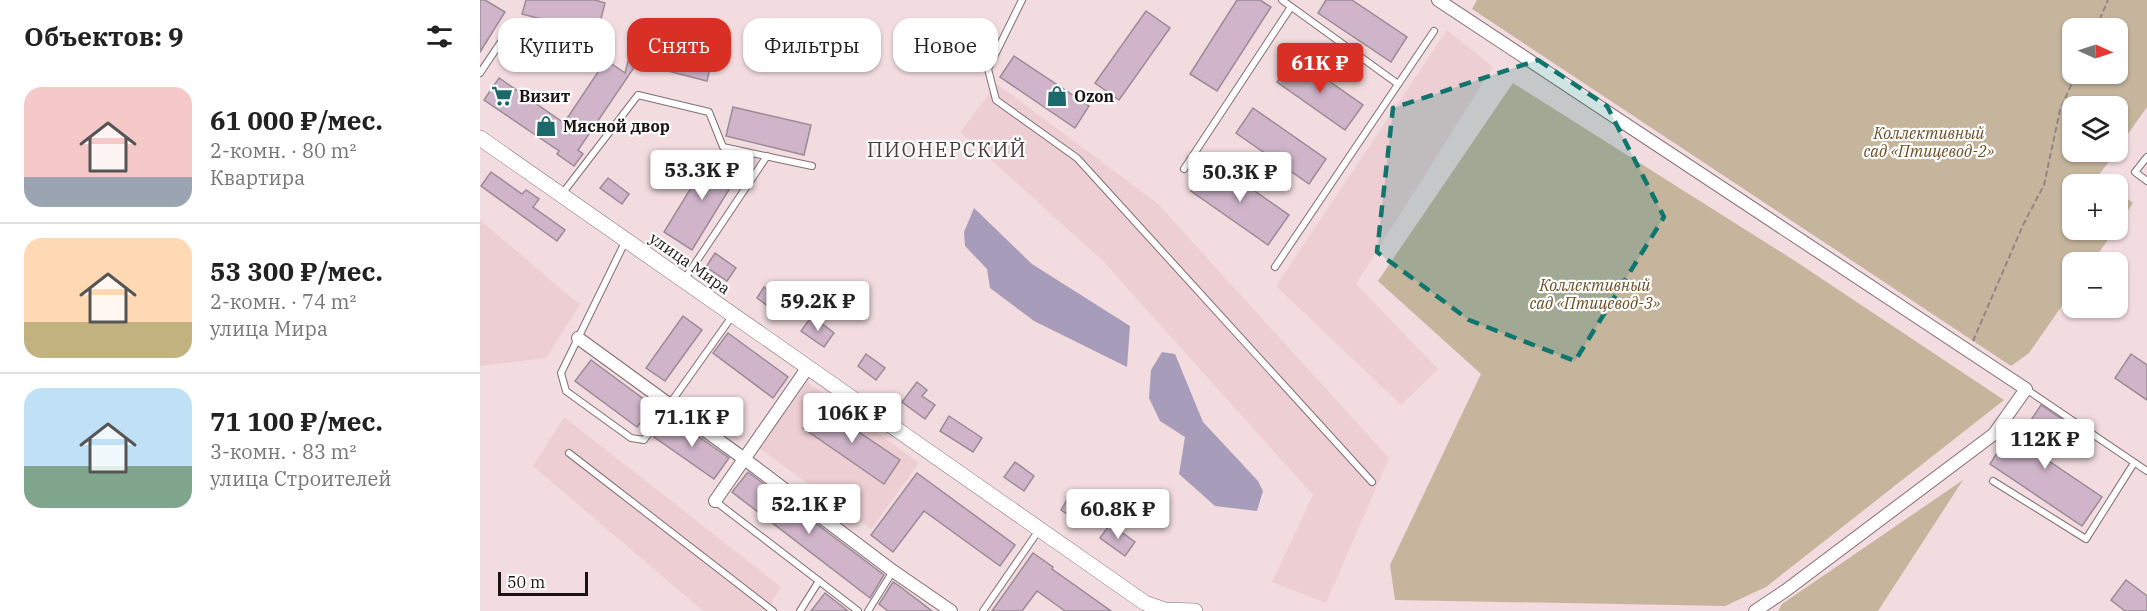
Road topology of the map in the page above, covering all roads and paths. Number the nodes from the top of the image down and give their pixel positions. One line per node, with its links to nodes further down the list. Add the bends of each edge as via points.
1 (1022, 0): 33 (lane, via 988,69 996,100 1077,158)
2 (1282, 0): 5 (lane)
3 (1438, 0): 24 (street)
4 (2108, 0): 6 (path)
5 (1291, 7): 10 (lane); 16 (lane)
6 (2100, 18)
7 (1434, 31): 10 (lane)
8 (498, 46): 9 (lane)
9 (480, 73)
10 (1398, 84): 20 (lane)
11 (2072, 84): 24 (path, via 2060,110 2044,184)
12 (480, 138): 18 (street, улица Мира)
13 (767, 156): 15 (lane); 18 (lane, via 723,147 709,112 638,95); 21 (lane)
14 (2147, 157): 17 (lane, via 2135,172)
15 (812, 166)
16 (1184, 169)
17 (2147, 181)
18 (562, 195): 19 (street, улица Мира)
19 (626, 240): 21 (street, улица Мира); 23 (lane)
20 (1275, 267)
21 (684, 280): 22 (street, улица Мира)
22 (733, 315): 25 (street, улица Мира); 27 (lane)
23 (578, 338): 27 (street); 27 (lane, via 561,373 566,391 631,438 644,440)
24 (1969, 351): 26 (street)
25 (808, 367): 29 (street); 35 (street, улица Мира)
26 (2026, 389): 30 (lane); 46 (street, via 1994,434)
27 (668, 405): 29 (street)
28 (569, 453): 38 (lane)
29 (743, 458): 34 (street); 36 (street)
30 (2134, 463): 31 (lane); 32 (lane, via 2086,539)
31 (2147, 471)
32 (1994, 481)
33 (1372, 482)
34 (715, 501): 37 (lane)
35 (1039, 529): 43 (lane); 44 (street, улица Мира, via 1144,603)
36 (893, 571): 41 (lane); 42 (street)
37 (819, 581): 39 (lane); 40 (lane)
38 (773, 611)
39 (800, 611)
40 (858, 611)
41 (868, 611)
42 (951, 611)
43 (983, 611)
44 (1165, 611): 45 (street, улица Мира)
45 (1195, 611)
46 (1755, 611)

